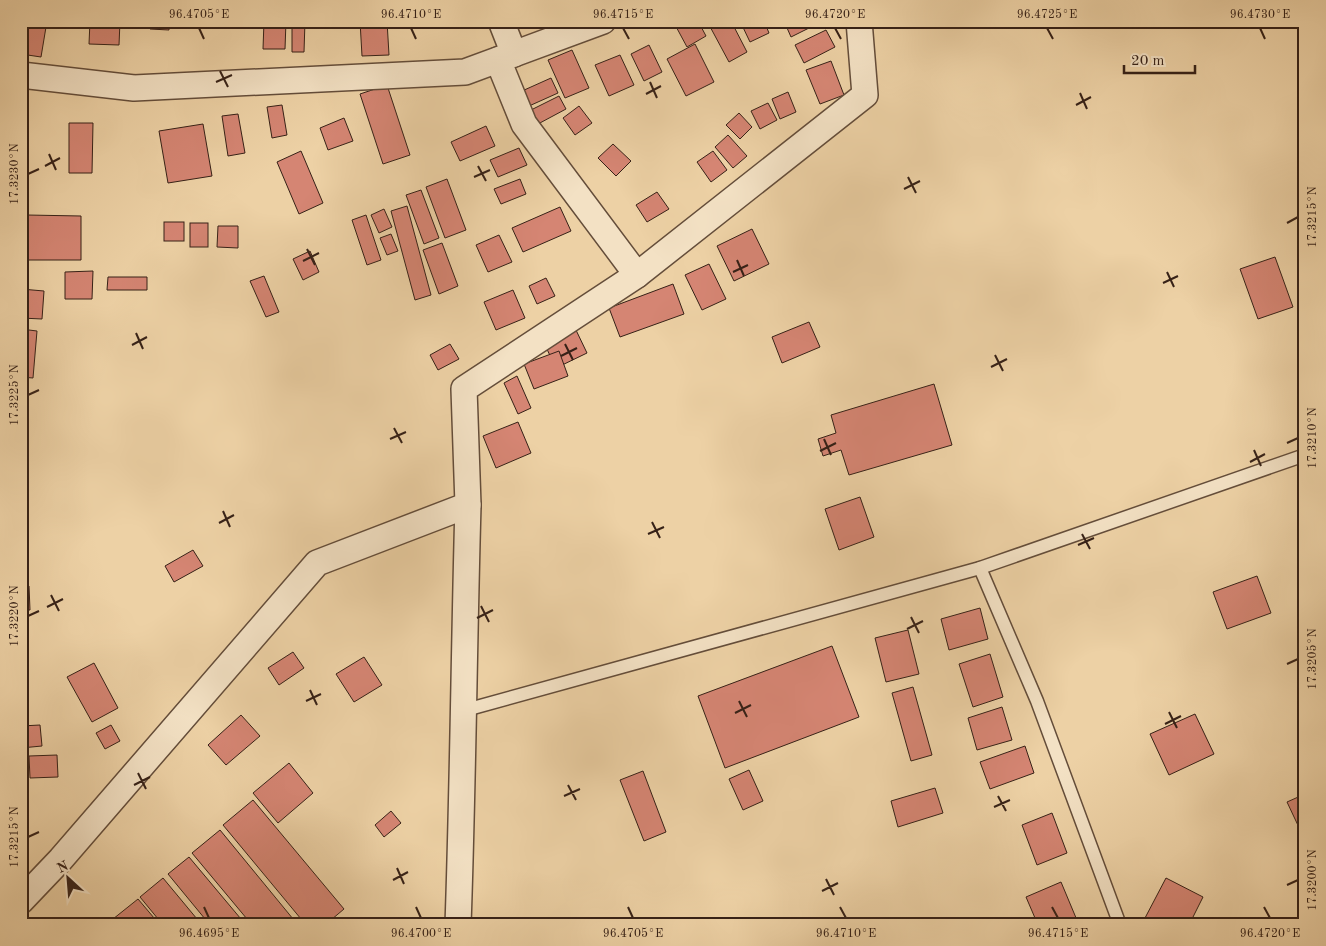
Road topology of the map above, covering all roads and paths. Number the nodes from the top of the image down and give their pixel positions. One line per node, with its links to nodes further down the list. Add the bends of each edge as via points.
1 (501, 21): 4 (street)
2 (603, 21): 4 (street)
3 (859, 21): 6 (street, via 865,96)
4 (506, 57): 5 (street, via 465,72 134,88); 6 (street, via 524,124)
5 (21, 75)
6 (637, 276): 8 (street, via 464,389)
7 (1305, 455): 9 (lane)
8 (468, 505): 10 (street); 11 (street, via 317,563 62,859)
9 (980, 568): 10 (lane); 13 (lane, via 1037,702)
10 (462, 712): 12 (street, via 463,796)
11 (21, 901)
12 (458, 925)
13 (1120, 925)

